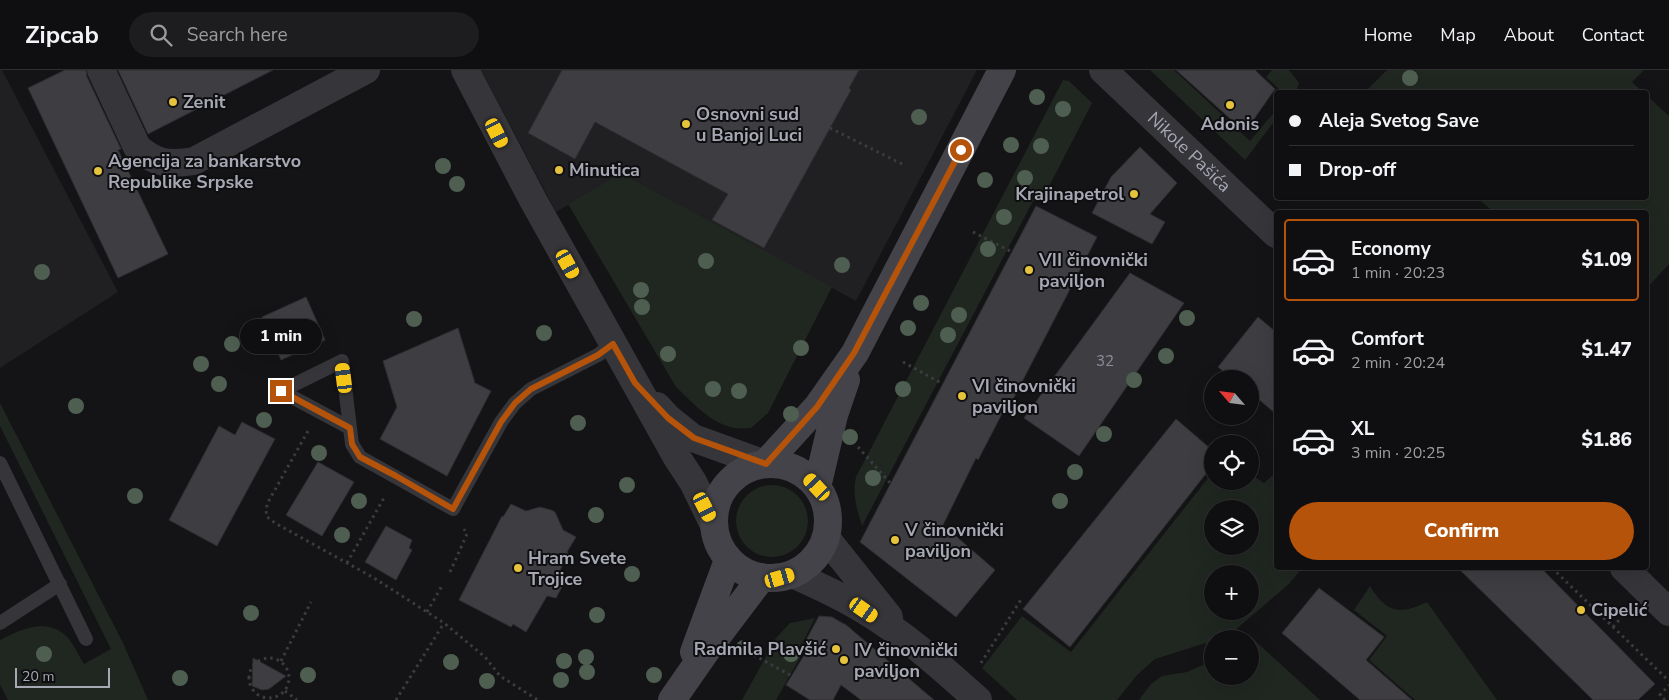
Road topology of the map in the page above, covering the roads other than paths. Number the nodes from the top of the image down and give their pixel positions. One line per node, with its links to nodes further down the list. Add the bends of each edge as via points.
1 (101, 70): 2 (street, via 137,147 146,156 178,164 194,161)
2 (366, 70)
3 (465, 70): 7 (street)
4 (1002, 70): 8 (main road)
5 (1102, 70): 6 (street, Nikole Pašića)
6 (1274, 232)
7 (613, 344): 9 (street); 10 (lane, via 531,389 515,403 453,509 360,457 352,444)
8 (854, 353): 12 (main road, via 817,407); 13 (main road, via 834,415)
9 (635, 383): 12 (street, via 668,418 694,438); 14 (street, via 694,482)
10 (350, 428): 10 (lane, via 342,361 281,391 319,411)
11 (0, 463): 20 (lane)
12 (766, 464): 13 (main road, via 798,470); 14 (main road, via 736,476 725,488 716,506)
13 (817, 487): 15 (main road, via 828,511)
14 (714, 525): 16 (main road)
15 (826, 538): 18 (main road, via 812,562); 24 (street)
16 (728, 560): 19 (main road, via 745,572); 25 (main road, via 697,646)
17 (1626, 570): 21 (street)
18 (792, 574): 19 (main road, via 780,578); 24 (street, via 864,610)
19 (762, 577): 25 (main road)
20 (60, 584): 22 (lane); 23 (lane)
21 (1669, 612)
22 (0, 623)
23 (86, 638)
24 (915, 646): 26 (street)
25 (672, 700)
26 (978, 700)

